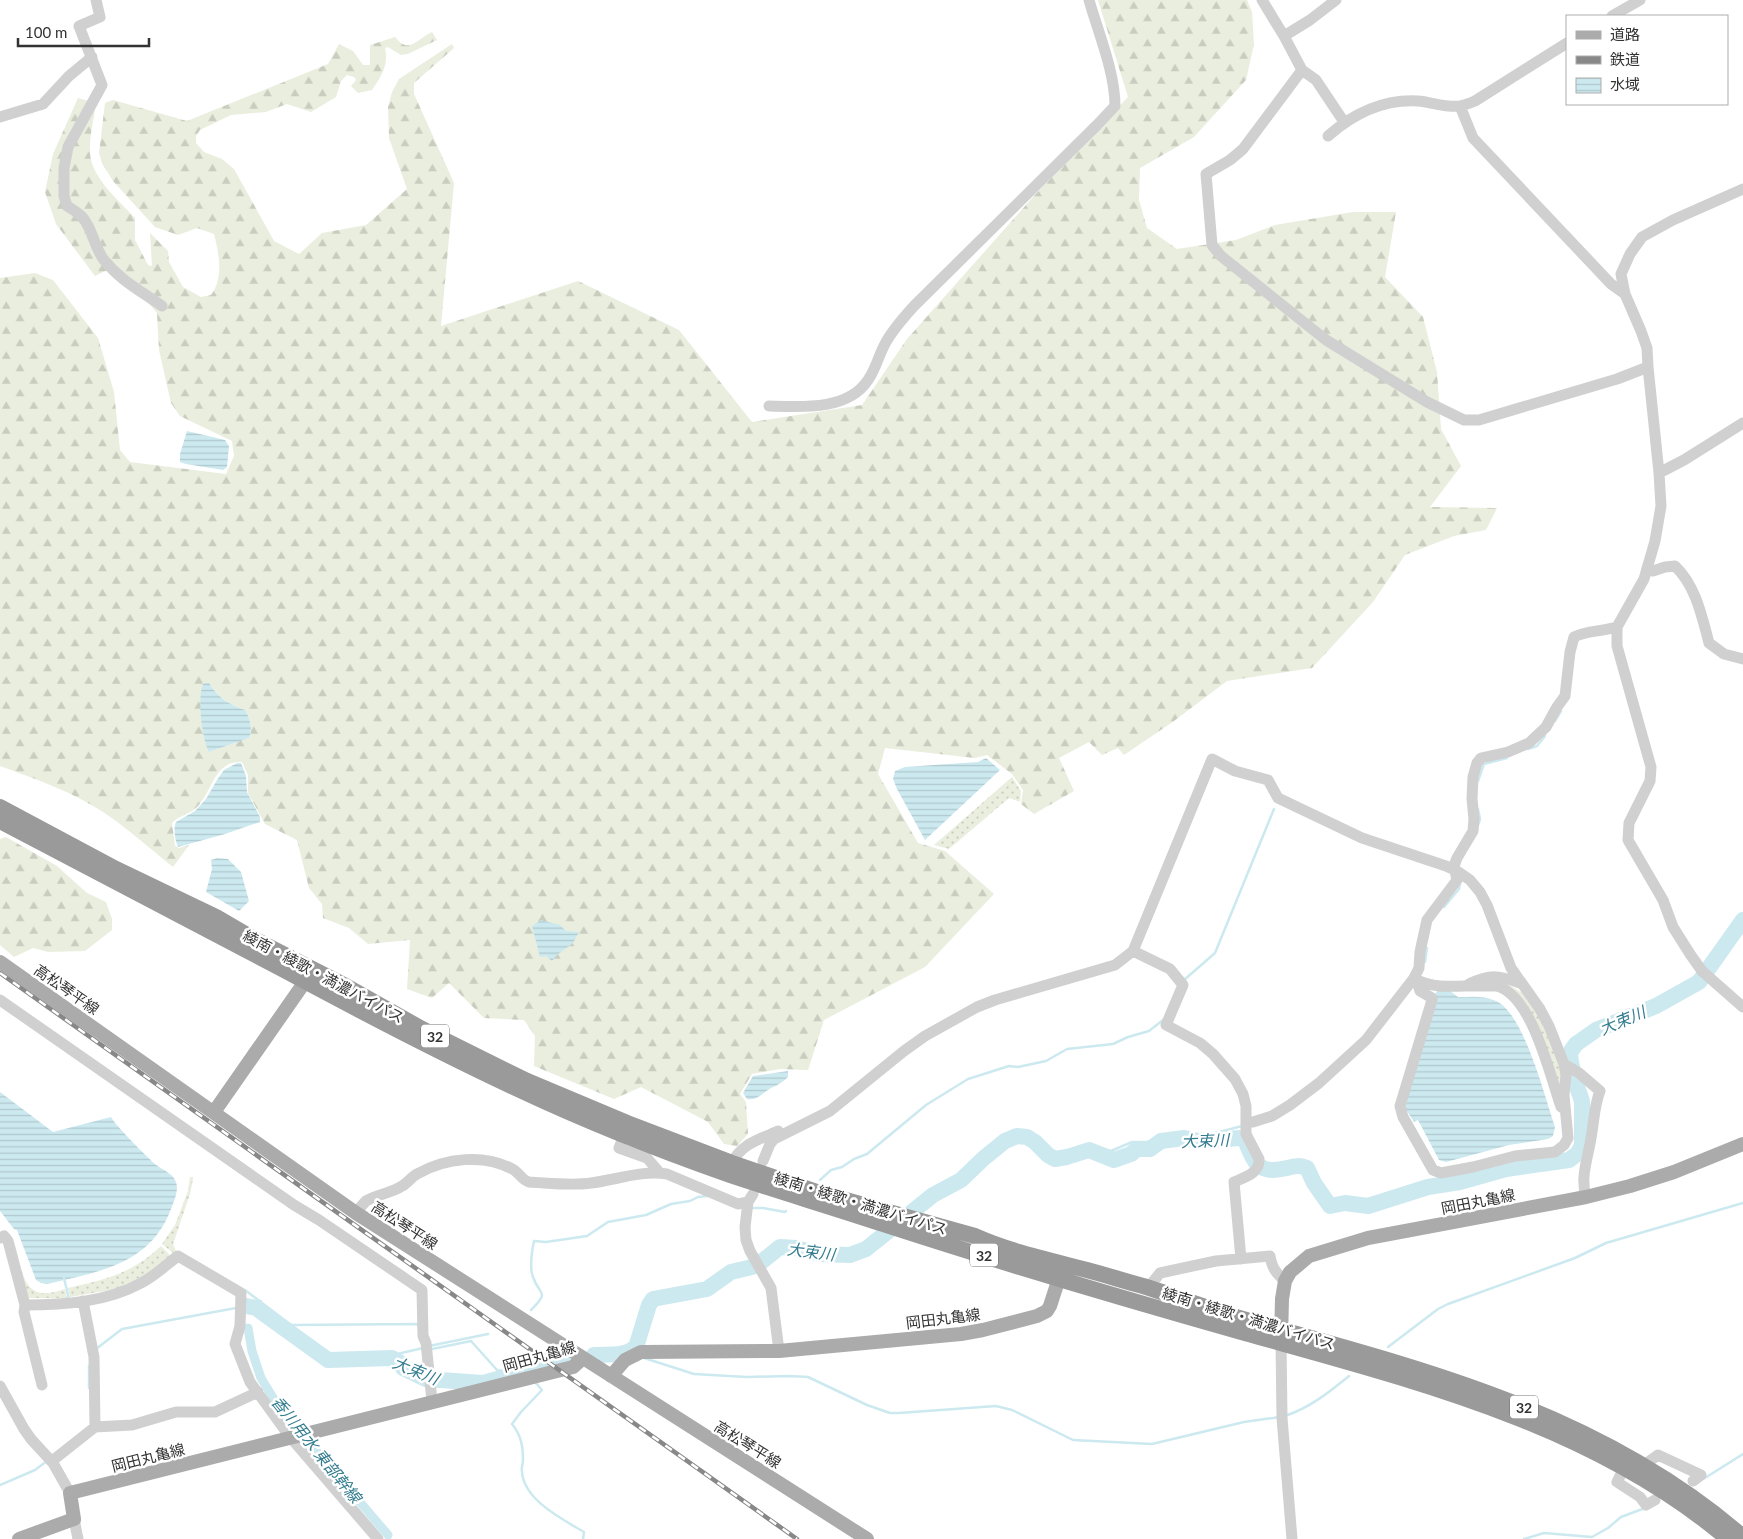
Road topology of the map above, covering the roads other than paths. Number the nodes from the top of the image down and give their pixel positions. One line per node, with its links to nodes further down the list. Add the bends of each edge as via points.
1 (96, 0): 9 (street, via 100,17 79,26)
2 (1089, 0): 19 (street, via 1115,106 914,306 896,327 860,391 833,403 813,407)
3 (1262, 0): 7 (street)
4 (1336, 0): 7 (street)
5 (1640, 0): 6 (street)
6 (1614, 15)
7 (1284, 36): 10 (street)
8 (1566, 44): 11 (street, via 1475,101)
9 (92, 57): 12 (street, via 43,104); 17 (street, via 102,85 68,147 64,196 67,206 88,224 102,258 113,271)
10 (1302, 70): 13 (street, via 1316,80); 18 (street, via 1243,149 1206,174 1212,245 1221,256 1326,340 1427,402 1464,420 1479,420)
11 (1460, 106): 13 (street, via 1394,101); 16 (street, via 1473,138)
12 (0, 118)
13 (1344, 122): 14 (street)
14 (1328, 136)
15 (1743, 189): 16 (street, via 1642,237 1622,274)
16 (1624, 294): 18 (street, via 1647,348)
17 (162, 306)
18 (1648, 367): 21 (street)
19 (769, 406)
20 (1743, 423): 21 (street)
21 (1659, 472): 22 (street, via 1661,506)
22 (1647, 568): 23 (street); 24 (street, via 1653,571 1675,566 1683,574 1702,613 1709,644 1724,654)
23 (1617, 631): 27 (street, via 1581,633 1574,637 1565,696 1546,727 1529,743 1508,752 1486,756 1477,763 1473,777 1473,831 1454,866); 35 (street, via 1617,646 1651,767 1650,781 1629,823 1628,840 1663,900 1673,927 1704,973)
24 (1743, 659)
25 (0, 807): 30 (highway, 綾南・綾歌・満濃バイパス / 32, via 216,917)
26 (0, 821): 30 (highway, 綾南・綾歌・満濃バイパス / 32)
27 (1459, 872): 28 (street, via 1341,829 1278,798 1268,780 1236,771 1212,759); 31 (street, via 1457,880 1427,920 1420,952); 32 (street, via 1480,892 1507,960)
28 (1133, 951): 39 (street, via 1170,969 1183,985 1166,1025 1200,1043 1235,1080 1246,1106); 40 (street, via 1115,965 977,1007 925,1036 830,1111)
29 (0, 962): 37 (main road, 高松琴平線)
30 (309, 976): 37 (main road); 41 (highway, 綾南・綾歌・満濃バイパス / 32, via 414,1039 515,1088); 44 (highway, 綾南・綾歌・満濃バイパス / 32, via 342,984 422,1030 527,1081)
31 (1419, 982): 33 (street, via 1433,986); 38 (street, via 1420,991 1432,1000 1400,1106 1433,1170 1441,1173 1515,1156 1555,1152 1568,1138); 39 (street, via 1366,1040 1319,1083 1272,1116)
32 (1520, 983): 33 (street, via 1506,978 1484,977); 36 (street, via 1540,1009)
33 (1465, 986): 38 (street, via 1496,986 1519,1003 1532,1026)
34 (0, 1000): 63 (street, via 422,1290 423,1336)
35 (1743, 1007)
36 (1566, 1065): 38 (street); 46 (street, via 1600,1091 1585,1168 1583,1186)
37 (214, 1112): 47 (main road, 高松琴平線)
38 (1565, 1114)
39 (1246, 1124): 50 (street, via 1246,1134 1259,1159 1259,1166 1234,1182)
40 (792, 1130): 43 (street, via 774,1139); 44 (street, via 788,1126 744,1147)
41 (624, 1134): 45 (street, via 619,1148 647,1158); 48 (highway, 綾南・綾歌・満濃バイパス / 32, via 728,1174)
42 (1743, 1144): 46 (main road, 岡田丸亀線, via 1674,1172)
43 (763, 1162)
44 (732, 1163): 48 (highway, 綾南・綾歌・満濃バイパス / 32)
45 (660, 1173): 47 (street, via 590,1183 529,1182 514,1170 492,1162 455,1160 415,1175 400,1188 366,1201); 57 (street, via 738,1204 749,1203 746,1240 771,1288)
46 (1586, 1197): 52 (main road, 岡田丸亀線, via 1368,1238 1310,1256 1290,1272)
47 (356, 1213): 58 (main road, 高松琴平線)
48 (887, 1218): 51 (highway, 綾南・綾歌・満濃バイパス / 32, via 914,1227 975,1236)
49 (0, 1238): 55 (street, via 4,1236 8,1242)
50 (1241, 1259): 52 (street, via 1270,1256 1272,1266); 53 (street, via 1160,1273)
51 (1061, 1272): 53 (highway, 綾南・綾歌・満濃バイパス / 32); 56 (highway, 綾南・綾歌・満濃バイパス / 32); 57 (main road, 岡田丸亀線, via 1050,1306 1037,1316 983,1330)
52 (1285, 1281): 56 (main road)
53 (1148, 1288): 56 (highway, 綾南・綾歌・満濃バイパス / 32)
54 (83, 1300): 55 (street); 62 (street, via 118,1293 141,1283 178,1256 241,1293 240,1326 235,1344 250,1382); 64 (street, via 93,1354)
55 (26, 1305): 60 (street, via 24,1312)
56 (1281, 1336): 67 (highway, 綾南・綾歌・満濃バイパス / 32, via 1421,1369 1492,1394 1591,1436); 68 (highway, 綾南・綾歌・満濃バイパス / 32, via 1496,1410); 78 (street, via 1282,1416)
57 (779, 1351): 59 (main road, 岡田丸亀線, via 638,1354 625,1360)
58 (583, 1358): 59 (main road, 岡田丸亀線); 63 (main road, 岡田丸亀線, via 573,1367)
59 (611, 1376): 77 (main road, 高松琴平線)
60 (42, 1385)
61 (0, 1386): 66 (street, via 27,1434)
62 (258, 1392): 64 (street, via 215,1412 176,1412 132,1425); 65 (street)
63 (432, 1401): 65 (main road, 岡田丸亀線)
64 (95, 1427): 66 (street)
65 (299, 1435): 70 (main road, 岡田丸亀線); 76 (street)
66 (50, 1459): 70 (street)
67 (1644, 1465): 69 (street, via 1658,1455 1701,1475); 73 (highway, 綾南・綾歌・満濃バイパス / 32, via 1720,1517)
68 (1624, 1468): 71 (street, via 1617,1482 1640,1497 1646,1505); 79 (highway, 綾南・綾歌・満濃バイパス / 32, via 1661,1490)
69 (1693, 1480)
70 (70, 1493): 72 (main road)
71 (1655, 1500)
72 (74, 1519): 74 (main road); 75 (street)
73 (1743, 1537)
74 (20, 1539)
75 (78, 1539)
76 (378, 1539)
77 (867, 1539)
78 (1292, 1539)
79 (1728, 1539)

